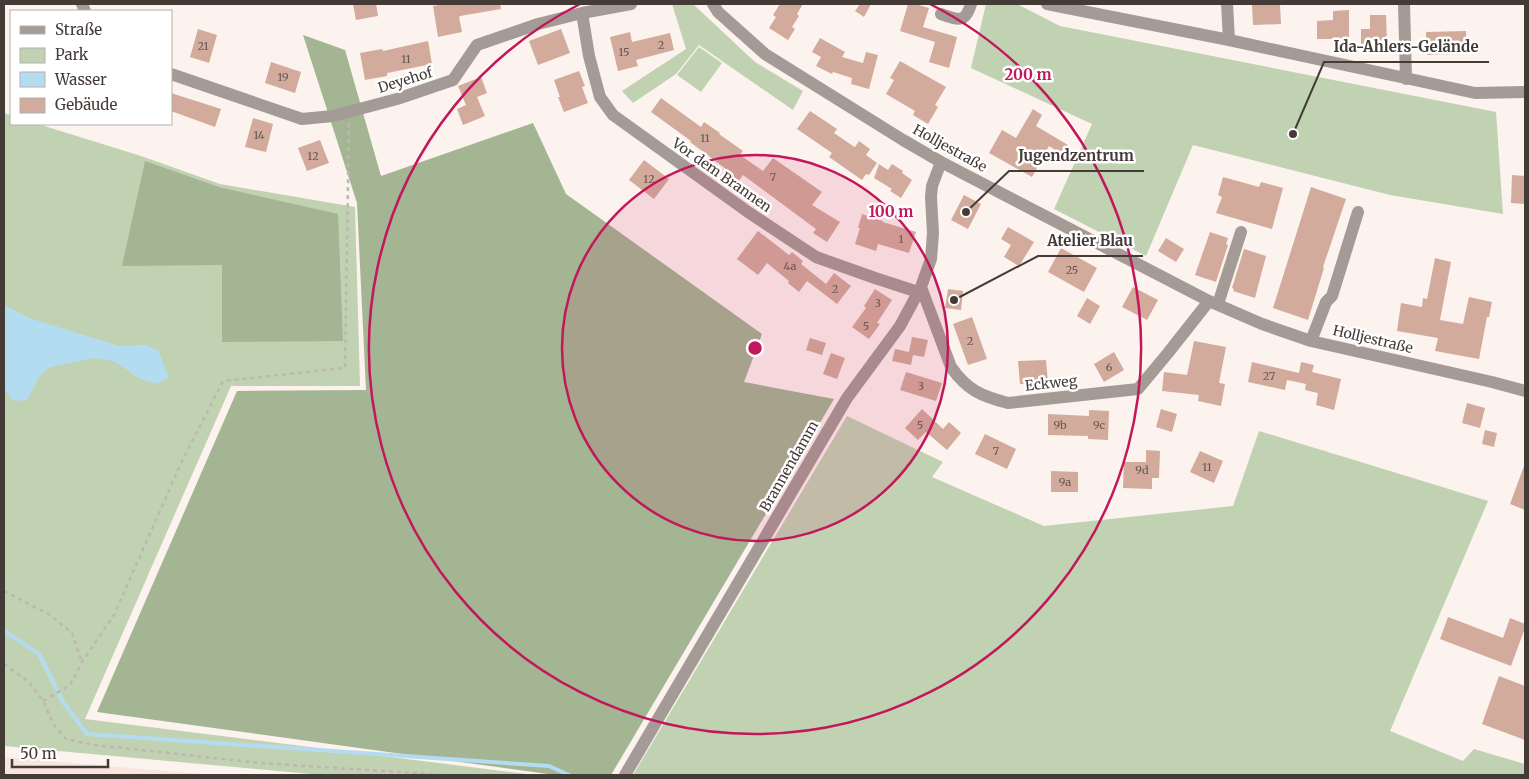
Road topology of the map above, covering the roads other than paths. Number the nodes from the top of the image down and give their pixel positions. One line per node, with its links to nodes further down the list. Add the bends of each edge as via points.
1 (631, 4): 8 (street, Deyehof)
2 (713, 4): 14 (street, Holljestraße, via 765,54)
3 (971, 4): 9 (street, via 967,16 961,19)
4 (1047, 4): 7 (street)
5 (1227, 4): 10 (street)
6 (1404, 4): 12 (street)
7 (1083, 7): 10 (street)
8 (582, 13): 11 (street, Deyehof, via 477,45 453,80 349,112 302,119); 17 (street, Vor dem Brannen, via 588,56 600,97 613,115 816,257)
9 (941, 14)
10 (1229, 40): 12 (street)
11 (172, 74)
12 (1406, 78): 13 (street, via 1475,93)
13 (1525, 92)
14 (942, 162): 17 (street, Brannendamm, via 930,197 933,234 930,259); 18 (street, Holljestraße)
15 (1358, 212): 19 (street, via 1332,296 1326,302)
16 (1241, 232): 18 (street)
17 (919, 290): 18 (street, Eckweg, via 951,367 959,378 974,391 1008,403 1138,389); 21 (street, Brannendamm, via 900,326 847,398)
18 (1213, 302): 19 (street, Holljestraße)
19 (1311, 341): 20 (street, Holljestraße)
20 (1525, 391)
21 (625, 775)

